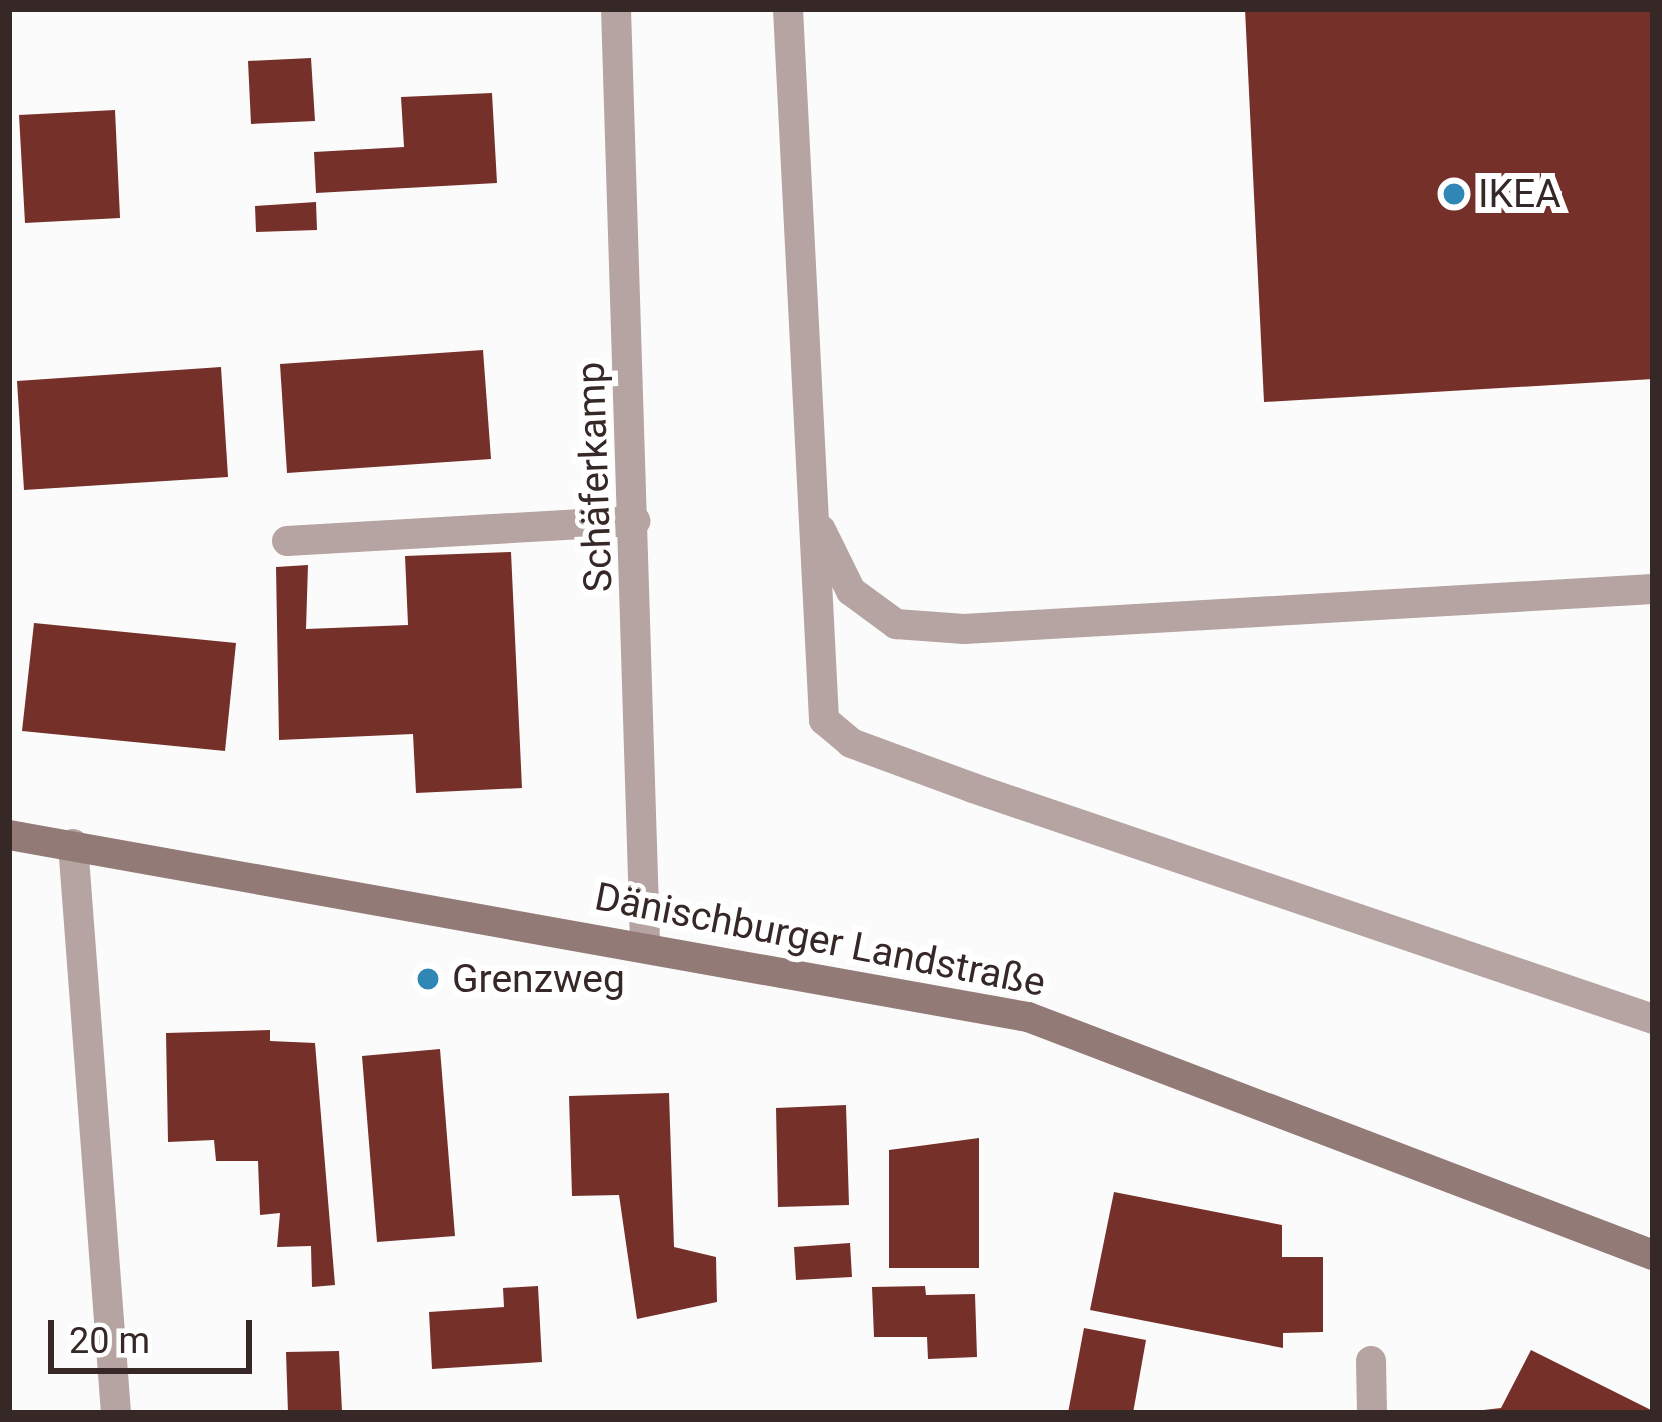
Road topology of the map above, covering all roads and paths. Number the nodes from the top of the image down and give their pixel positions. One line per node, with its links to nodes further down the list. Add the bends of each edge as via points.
1 (616, 9): 4 (street, Schäferkamp)
2 (788, 9): 3 (street)
3 (815, 514): 6 (street, via 851,591 896,624 1129,622); 10 (street, via 824,720 851,743)
4 (635, 521): 5 (street); 9 (street, Schäferkamp)
5 (287, 541)
6 (1653, 589)
7 (9, 835): 8 (street, Dänischburger Landstraße)
8 (73, 844): 9 (street, Dänischburger Landstraße); 13 (street)
9 (645, 942): 11 (street, Dänischburger Landstraße, via 1028,1017)
10 (1653, 1019)
11 (1653, 1255)
12 (1371, 1361): 14 (street)
13 (116, 1413)
14 (1372, 1413)

